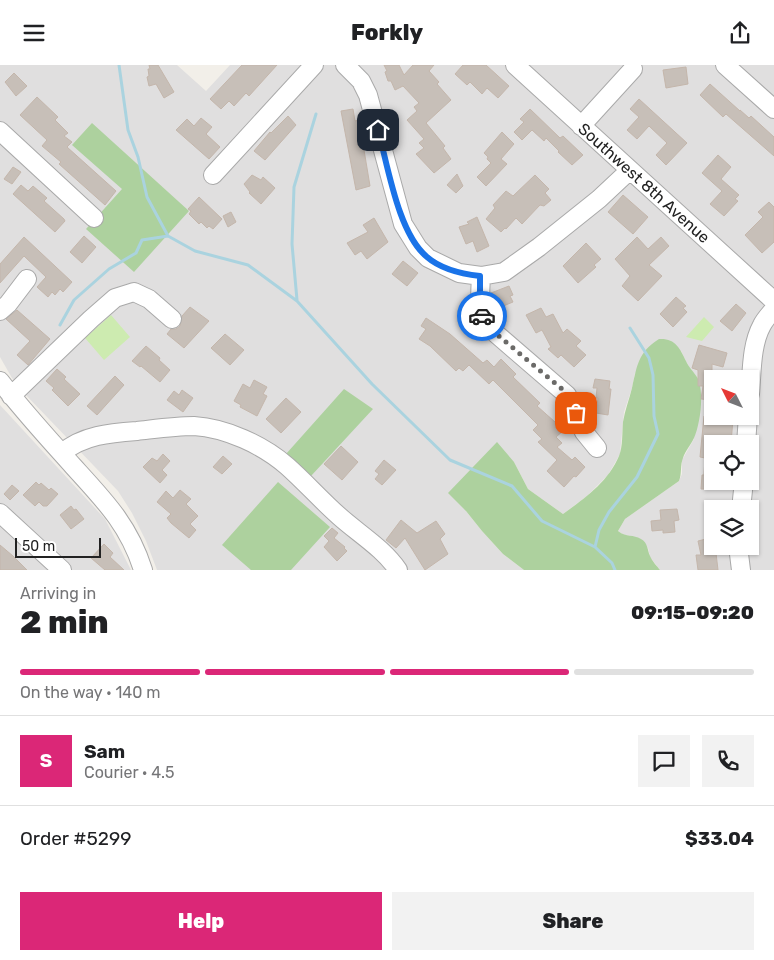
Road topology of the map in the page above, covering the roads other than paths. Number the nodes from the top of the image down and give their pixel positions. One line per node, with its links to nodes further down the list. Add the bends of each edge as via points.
1 (314, 65): 10 (street)
2 (345, 65): 12 (street, via 361,81 368,95 403,224 418,248 444,267)
3 (515, 65): 7 (street, Southwest 8th Avenue)
4 (726, 65): 6 (street)
5 (633, 69): 7 (street)
6 (774, 109)
7 (581, 126): 9 (street, Southwest 8th Avenue)
8 (0, 131): 11 (street)
9 (630, 170): 12 (street, via 599,199 504,272); 14 (street, Southwest 8th Avenue)
10 (213, 175)
11 (94, 217)
12 (480, 276): 21 (street, via 481,313 488,327 562,389 584,432)
13 (27, 279): 16 (street)
14 (774, 301)
15 (774, 309): 18 (street, via 762,325)
16 (0, 311)
17 (172, 319): 20 (street, via 149,299 134,292 115,298)
18 (752, 370)
19 (0, 381): 20 (street)
20 (11, 396): 22 (street)
21 (597, 448)
22 (62, 453): 26 (street, via 123,524); 27 (street, via 79,441 112,432 194,426 235,435 286,465 339,516 390,558)
23 (0, 513): 25 (street)
24 (739, 555): 28 (street)
25 (62, 570)
26 (143, 570)
27 (398, 570)
28 (741, 570)

